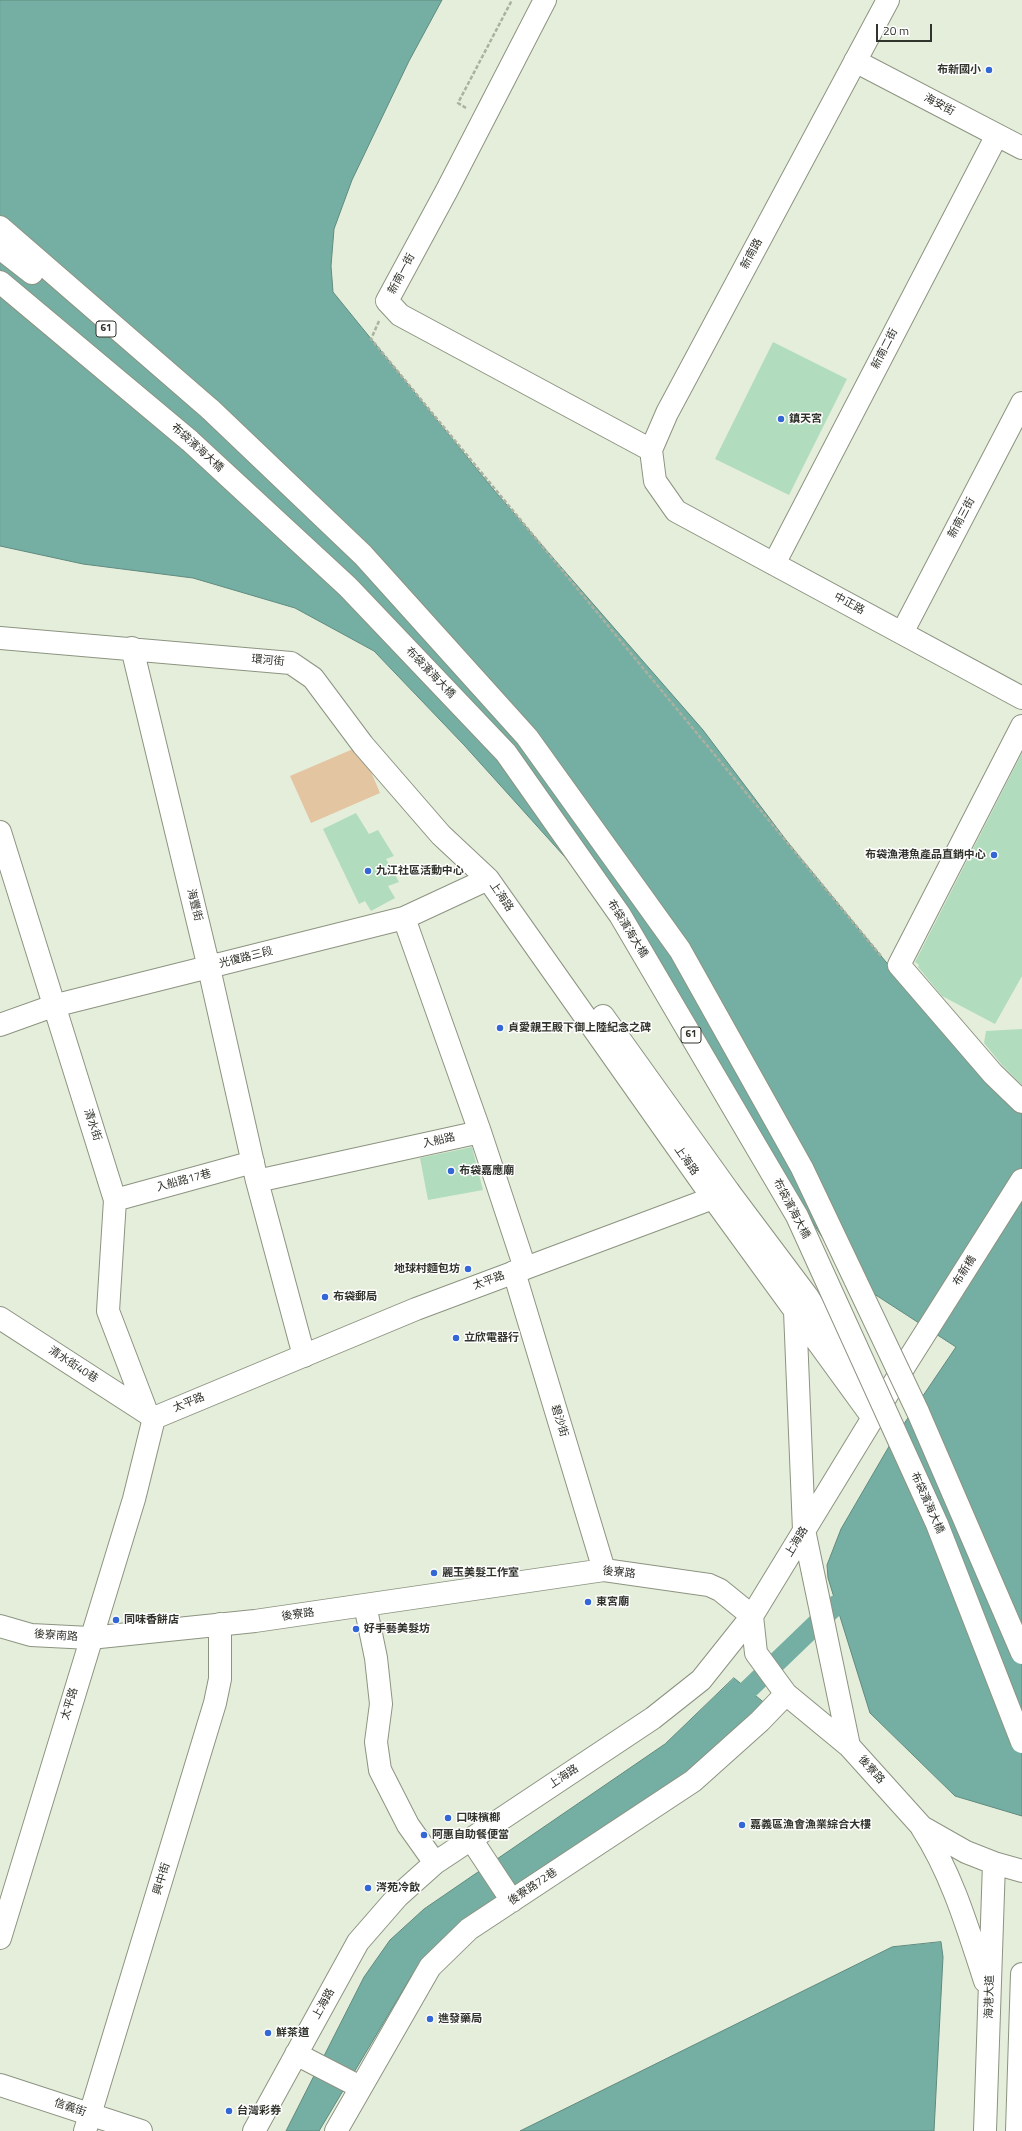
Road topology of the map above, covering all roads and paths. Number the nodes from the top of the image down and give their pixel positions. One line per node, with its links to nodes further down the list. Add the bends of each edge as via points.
1 (512, 0): 5 (path, via 458,104)
2 (545, 0): 5 (main road, 新南一街)
3 (888, 0): 4 (main road, 新南路)
4 (855, 61): 6 (main road, 海安街); 16 (main road, 新南路, via 667,413)
5 (483, 118): 11 (main road, 新南一街)
6 (996, 135): 7 (main road, 海安街); 17 (main road, 新南二街)
7 (1022, 148)
8 (0, 227): 14 (main road)
9 (0, 248): 14 (main road, 61)
10 (0, 282): 15 (main road, 布袋濱海大橋 / 61)
11 (387, 301): 16 (main road, 新南一街, via 400,315); 26 (path, via 371,339 886,962)
12 (0, 302): 15 (main road)
13 (1022, 403): 18 (main road, 新南三街)
14 (211, 410): 50 (main road, 61, bridge, via 363,555 527,737 680,950 802,1168 918,1412)
15 (190, 441): 52 (main road, 布袋濱海大橋 / 61, bridge, via 348,587 506,753 620,915 797,1216 937,1524)
16 (651, 450): 17 (main road, 中正路, via 655,481 676,511)
17 (774, 564): 18 (main road, 中正路)
18 (902, 633): 21 (main road, 中正路)
19 (0, 638): 20 (main road, 環河街)
20 (132, 648): 24 (main road, 環河街, via 291,663 313,678 363,745 410,799 441,834); 27 (main road, 海豐街)
21 (1022, 698)
22 (1022, 726): 26 (main road)
23 (0, 832): 28 (main road, 清水街)
24 (488, 879): 25 (main road, 光復路三段); 34 (main road, 上海路)
25 (404, 918): 27 (main road, 光復路三段); 31 (main road)
26 (899, 965): 30 (main road, via 994,1074)
27 (209, 968): 28 (main road, 光復路三段); 32 (main road, 海豐街)
28 (53, 1006): 29 (main road, 光復路三段); 35 (main road, 清水街)
29 (0, 1025)
30 (1022, 1102)
31 (480, 1132): 32 (main road, 入船路); 36 (main road)
32 (255, 1171): 35 (main road, 入船路17巷); 39 (main road)
33 (1022, 1180): 40 (main road, 布新橋)
34 (721, 1195): 36 (main road, 太平路); 37 (main road, 上海路); 42 (main road, 上海路, via 807,1296 866,1391)
35 (115, 1200): 41 (main road, 清水街, via 108,1311)
36 (520, 1270): 39 (main road, 太平路, via 416,1309); 44 (main road, 碧沙街)
37 (794, 1311): 42 (main road, 上海路); 43 (main road)
38 (0, 1318): 41 (main road, 清水街40巷)
39 (304, 1356): 41 (main road, 太平路)
40 (907, 1362): 42 (main road, 上海路)
41 (150, 1415): 49 (main road, 太平路, via 134,1499)
42 (873, 1418): 43 (main road, 上海路)
43 (804, 1530): 46 (main road, 上海路); 53 (main road)
44 (604, 1570): 45 (main road, 後寮路); 46 (main road, 後寮路, via 709,1585 720,1590)
45 (365, 1605): 47 (main road, 後寮路); 56 (main road, via 376,1658 381,1704 376,1742 380,1770 408,1825)
46 (752, 1616): 51 (main road, 後寮路, via 756,1653); 55 (main road, 上海路, via 700,1680 671,1704)
47 (220, 1624): 49 (main road, 後寮路); 66 (main road, 興中街, via 220,1679 215,1703)
48 (0, 1626): 49 (main road, 後寮南路, via 31,1636)
49 (90, 1638): 60 (main road, 太平路)
50 (1022, 1653)
51 (786, 1694): 53 (main road, 後寮路); 59 (main road, 後寮路72巷, via 693,1781)
52 (1022, 1742)
53 (850, 1746): 54 (main road, 後寮路)
54 (922, 1827): 57 (main road, 後寮路, via 966,1852); 62 (main road, via 935,1848 962,1910)
55 (471, 1839): 56 (main road, 上海路); 59 (main road)
56 (435, 1863): 63 (main road, 上海路, via 398,1896 358,1942)
57 (994, 1863): 58 (main road, 後寮路); 62 (main road, 海港大道)
58 (1022, 1871)
59 (512, 1901): 65 (main road, 後寮路72巷, via 469,1929 430,1967)
60 (0, 1938)
61 (1022, 1974): 71 (main road)
62 (990, 1995): 70 (main road, 海港大道)
63 (296, 2054): 65 (main road); 68 (main road, 上海路)
64 (0, 2085): 66 (main road, 信義街)
65 (360, 2087): 69 (main road, 後寮路72巷)
66 (87, 2123): 67 (main road, 信義街)
67 (141, 2131)
68 (254, 2131)
69 (336, 2131)
70 (985, 2131)
71 (1017, 2131)

